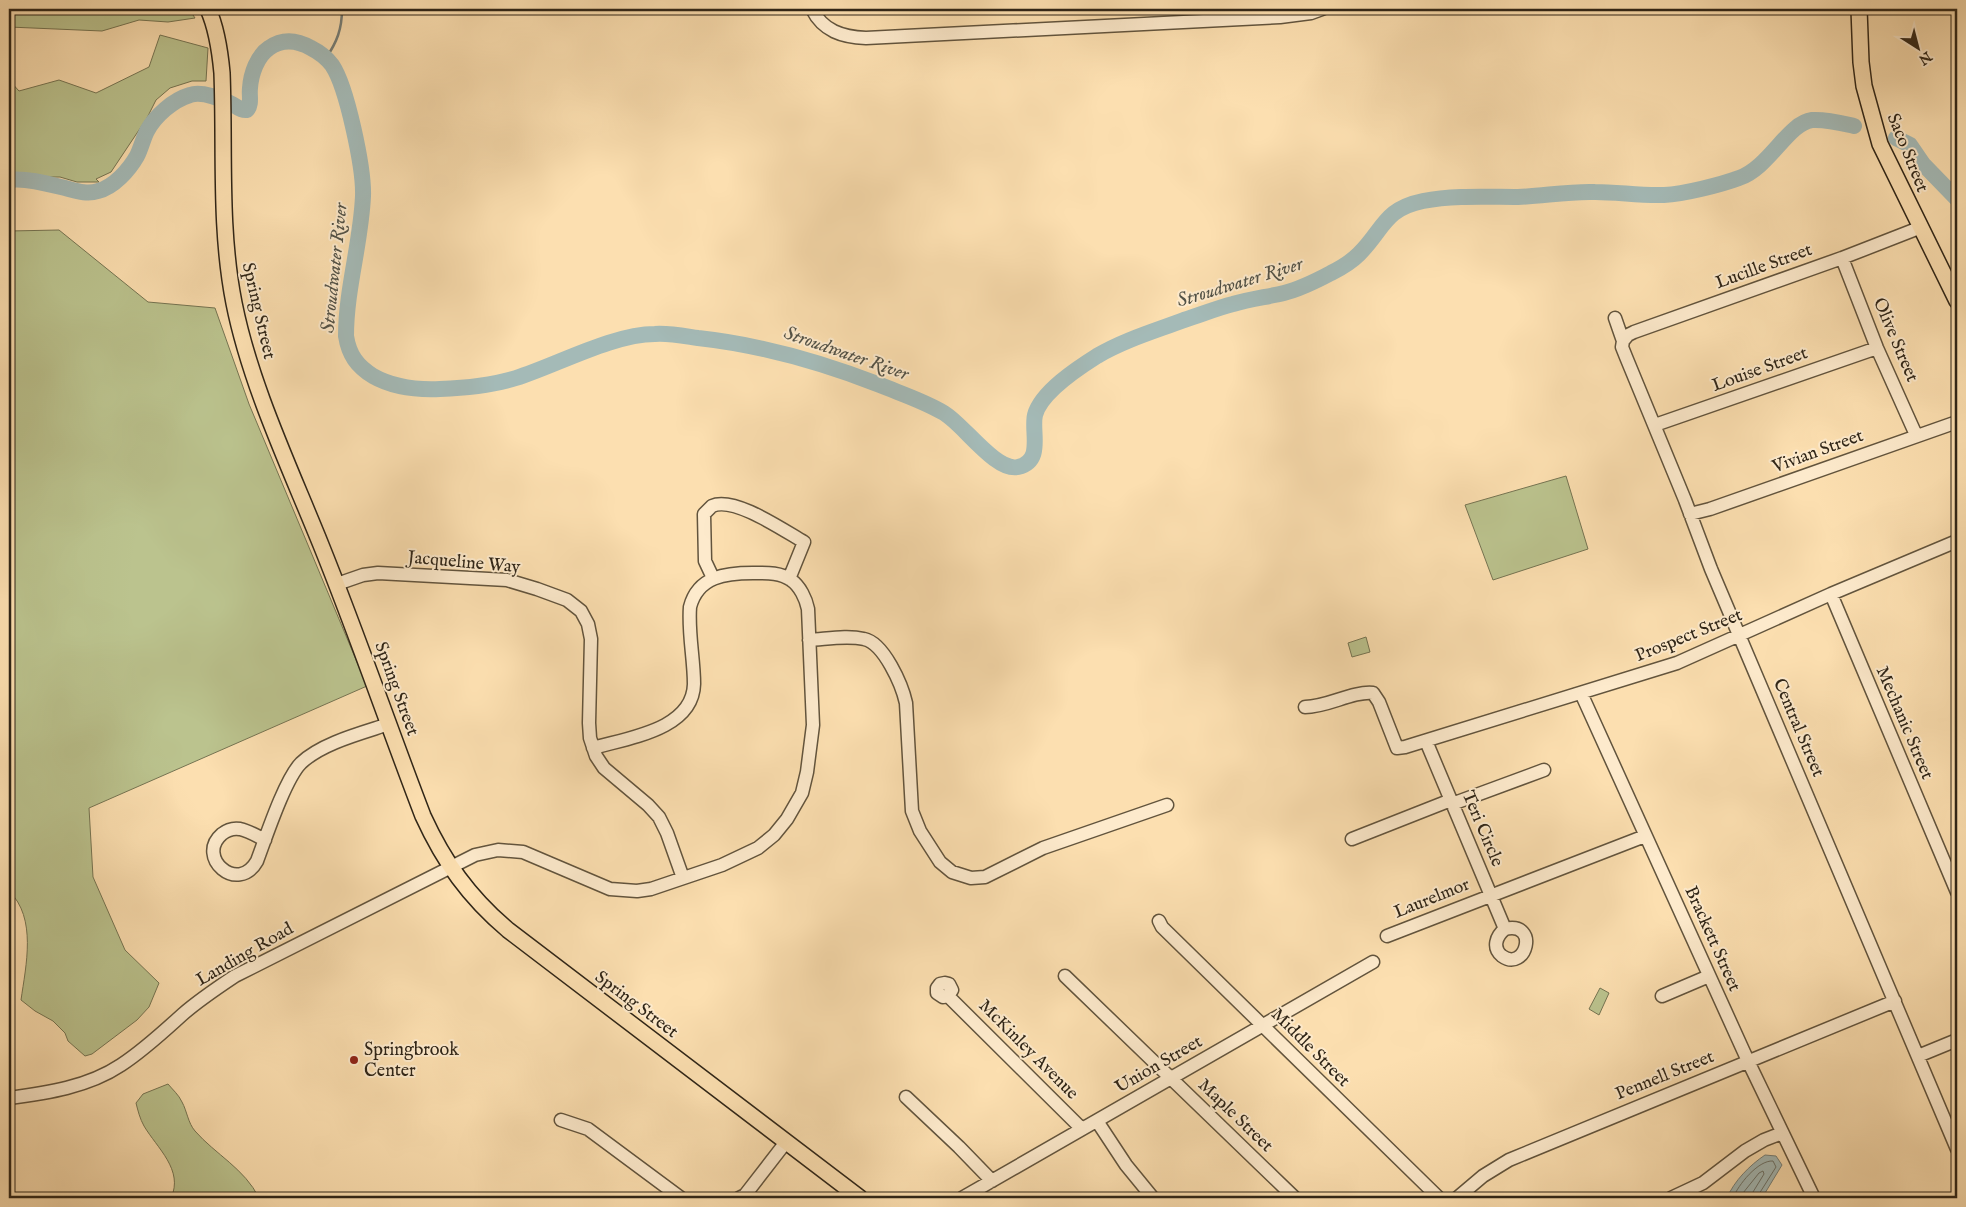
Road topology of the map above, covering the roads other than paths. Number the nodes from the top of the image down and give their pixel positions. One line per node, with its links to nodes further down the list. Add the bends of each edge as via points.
1 (208, 9): 18 (main road, Spring Street, via 220,50 224,219 234,304 263,401)
2 (812, 9): 3 (street, via 822,25 832,31 849,38 866,38 1280,17)
3 (1322, 9)
4 (1859, 9): 5 (main road, Saco Street, via 1861,62 1872,119 1880,144)
5 (1920, 228): 6 (street, Lucille Street); 7 (main road, Saco Street)
6 (1842, 258): 9 (street, Lucille Street, via 1634,332); 10 (street, Olive Street)
7 (1957, 301)
8 (1615, 318): 9 (street, Central Street)
9 (1623, 341): 12 (street, Central Street, via 1622,347)
10 (1877, 348): 12 (street, Louise Street); 13 (street, Olive Street)
11 (1957, 422): 13 (street, Vivian Street)
12 (1655, 425): 14 (street, Central Street)
13 (1916, 435): 14 (street, Vivian Street)
14 (1690, 514): 20 (street, Central Street)
15 (1957, 541): 19 (street, Prospect Street)
16 (714, 578): 17 (street, via 732,573 766,573); 17 (street, via 706,561 704,514 712,506 725,503 740,507 804,542); 26 (street, via 701,586 690,607 694,685 684,712 659,728)
17 (788, 579): 21 (street, Landing Road, via 807,602)
18 (337, 584): 24 (main road, Spring Street); 26 (street, Jacqueline Way, via 378,573 498,579 568,600 581,611 590,632 589,723)
19 (1831, 594): 20 (street, Prospect Street); 35 (street, Mechanic Street)
20 (1740, 635): 22 (street, Prospect Street, via 1677,663); 45 (street, Central Street)
21 (809, 640): 29 (street, via 866,639 883,653 906,703 914,818 940,862 952,872 971,878 985,877 1043,848); 34 (street, Landing Road, via 813,725 805,783 795,806 781,828 758,848 731,862)
22 (1581, 693): 25 (street, Prospect Street); 30 (street, Brackett Street)
23 (1305, 707): 25 (street, Prospect Street, via 1373,694 1396,748)
24 (390, 724): 32 (street, via 322,749 300,764 291,777); 33 (main road, Spring Street, via 423,816)
25 (1426, 741): 28 (street, Teri Circle)
26 (593, 748): 34 (street, Jacqueline Way, via 604,768 659,817)
27 (1544, 770): 28 (street)
28 (1452, 802): 31 (street); 36 (street, Teri Circle)
29 (1167, 805)
30 (1645, 836): 36 (street, Laurelmor); 42 (street, Brackett Street)
31 (1352, 839)
32 (266, 840)
33 (450, 867): 34 (street, Landing Road, via 474,855 510,850 546,860 610,889 652,889); 52 (street, Landing Road, via 235,976 210,992 134,1056 106,1074 44,1093); 57 (main road, Spring Street, via 486,911 508,930)
34 (683, 878)
35 (1957, 892)
36 (1490, 894): 38 (street, Teri Circle); 39 (street, Laurelmor)
37 (1159, 921): 46 (street, Middle Street)
38 (1505, 930)
39 (1387, 936)
40 (1373, 962): 46 (street, Union Street)
41 (1065, 976): 50 (street, Maple Street)
42 (1709, 976): 44 (street); 49 (street, Brackett Street)
43 (948, 996): 55 (street, McKinley Avenue)
44 (1662, 996)
45 (1895, 1001): 48 (street, Central Street); 49 (street, Pennell Street)
46 (1262, 1026): 50 (street, Union Street); 66 (street, Middle Street)
47 (1957, 1040): 48 (street)
48 (1918, 1056): 58 (street, Central Street)
49 (1748, 1061): 56 (street, Brackett Street); 67 (street, Pennell Street, via 1509,1160)
50 (1170, 1079): 54 (street, Union Street); 65 (street, Maple Street)
51 (906, 1097): 59 (street)
52 (9, 1098)
53 (561, 1120): 60 (street, via 588,1129)
54 (1097, 1120): 55 (street, Union Street); 64 (street, via 1126,1165)
55 (1082, 1129): 59 (street, Union Street)
56 (1782, 1133): 68 (street, via 1745,1151 1704,1183); 69 (street, Brackett Street)
57 (786, 1142): 61 (street, via 745,1195); 62 (main road, Spring Street)
58 (1957, 1148)
59 (992, 1181): 63 (street, Union Street)
60 (681, 1198)
61 (739, 1198)
62 (860, 1198)
63 (962, 1198)
64 (1153, 1198)
65 (1295, 1198)
66 (1440, 1198)
67 (1457, 1198)
68 (1671, 1198)
69 (1814, 1198)

